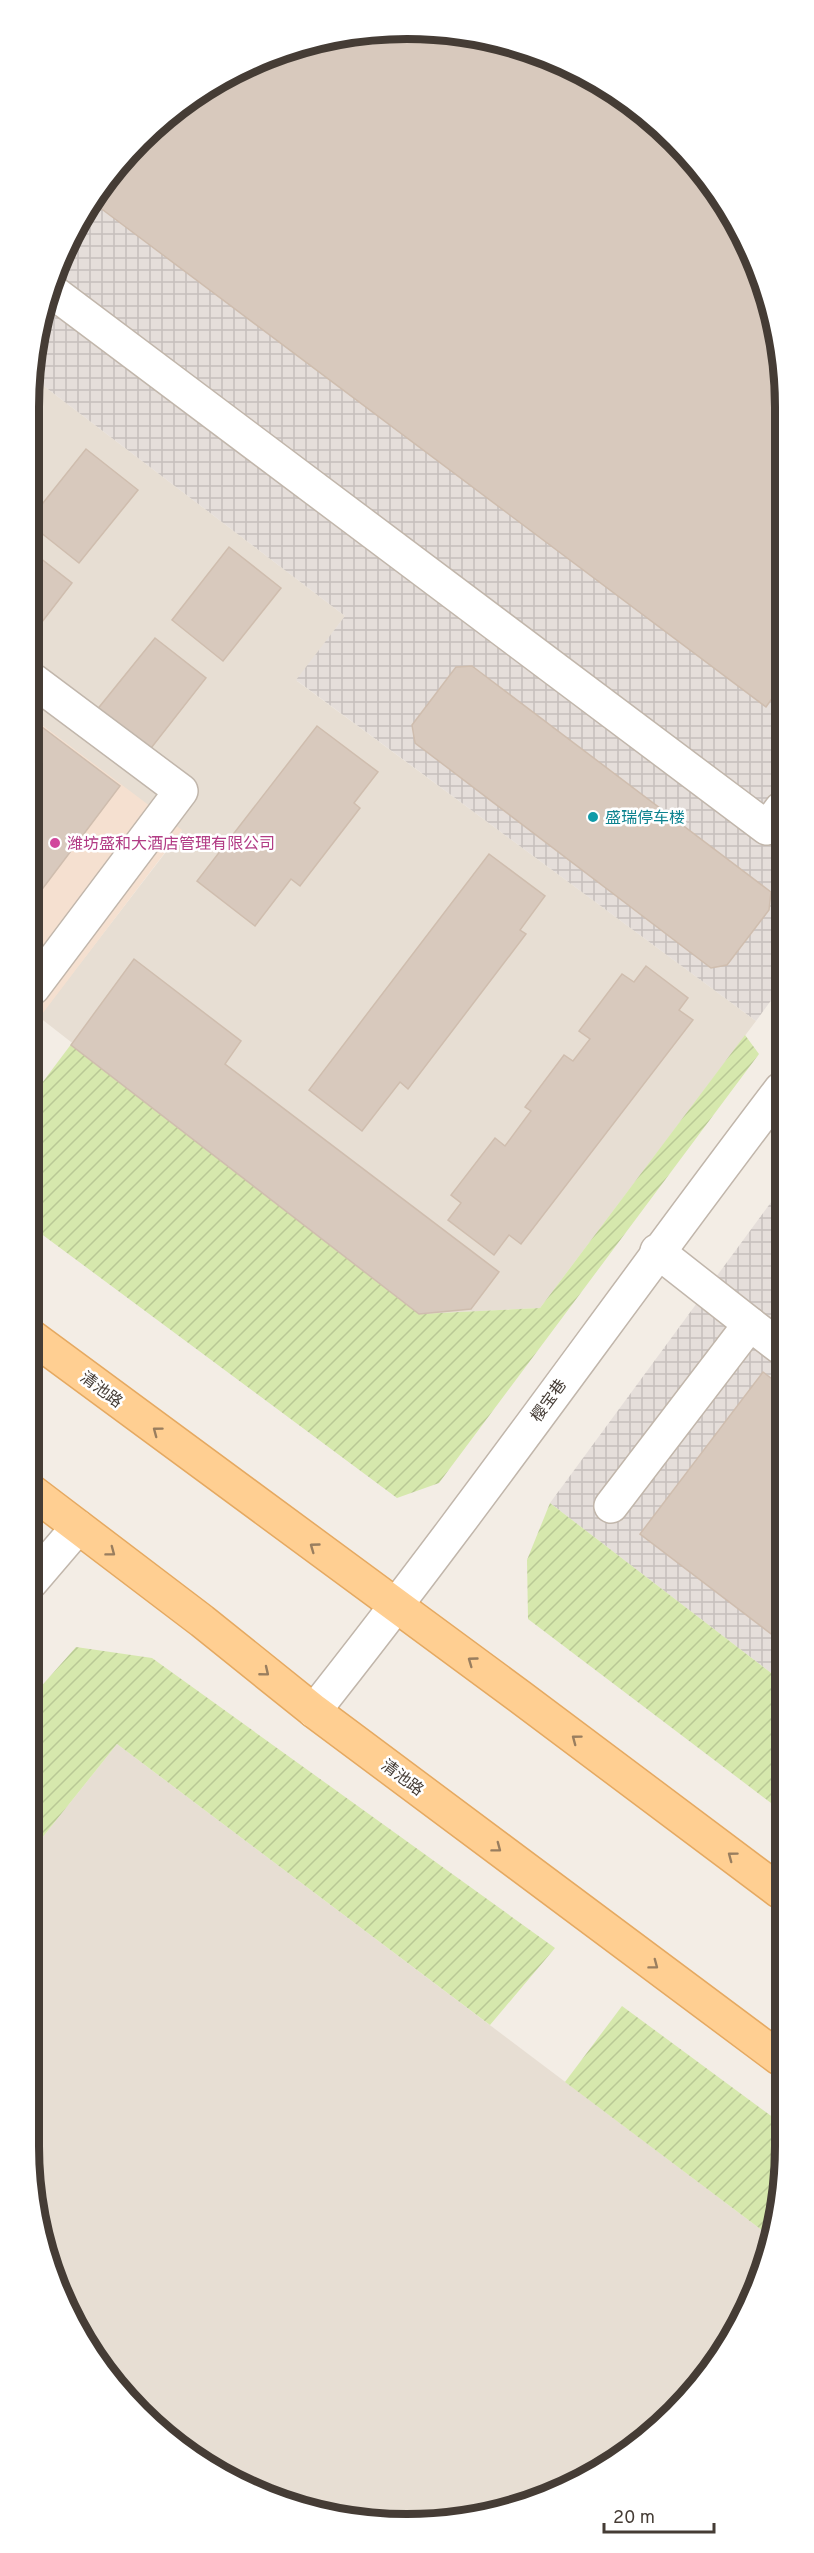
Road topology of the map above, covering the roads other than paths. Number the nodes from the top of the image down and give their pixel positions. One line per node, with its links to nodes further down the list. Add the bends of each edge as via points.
1 (57, 295): 3 (street, via 767,828)
2 (39, 685): 4 (street, via 181,791)
3 (775, 817)
4 (39, 980)
5 (775, 1097): 6 (street, 樱宝巷)
6 (657, 1251): 7 (street); 14 (street, 樱宝巷)
7 (750, 1324): 9 (street); 11 (street)
8 (39, 1342): 14 (main road, 清池路, one-way to 8)
9 (775, 1343)
10 (39, 1497): 12 (main road, 清池路)
11 (610, 1506)
12 (78, 1527): 13 (street); 15 (main road, 清池路, one-way to 15)
13 (39, 1573)
14 (396, 1606): 15 (street, 樱宝巷); 16 (main road, 清池路, one-way to 14)
15 (314, 1711): 17 (main road, 清池路, one-way to 17)
16 (775, 1888)
17 (775, 2056)

